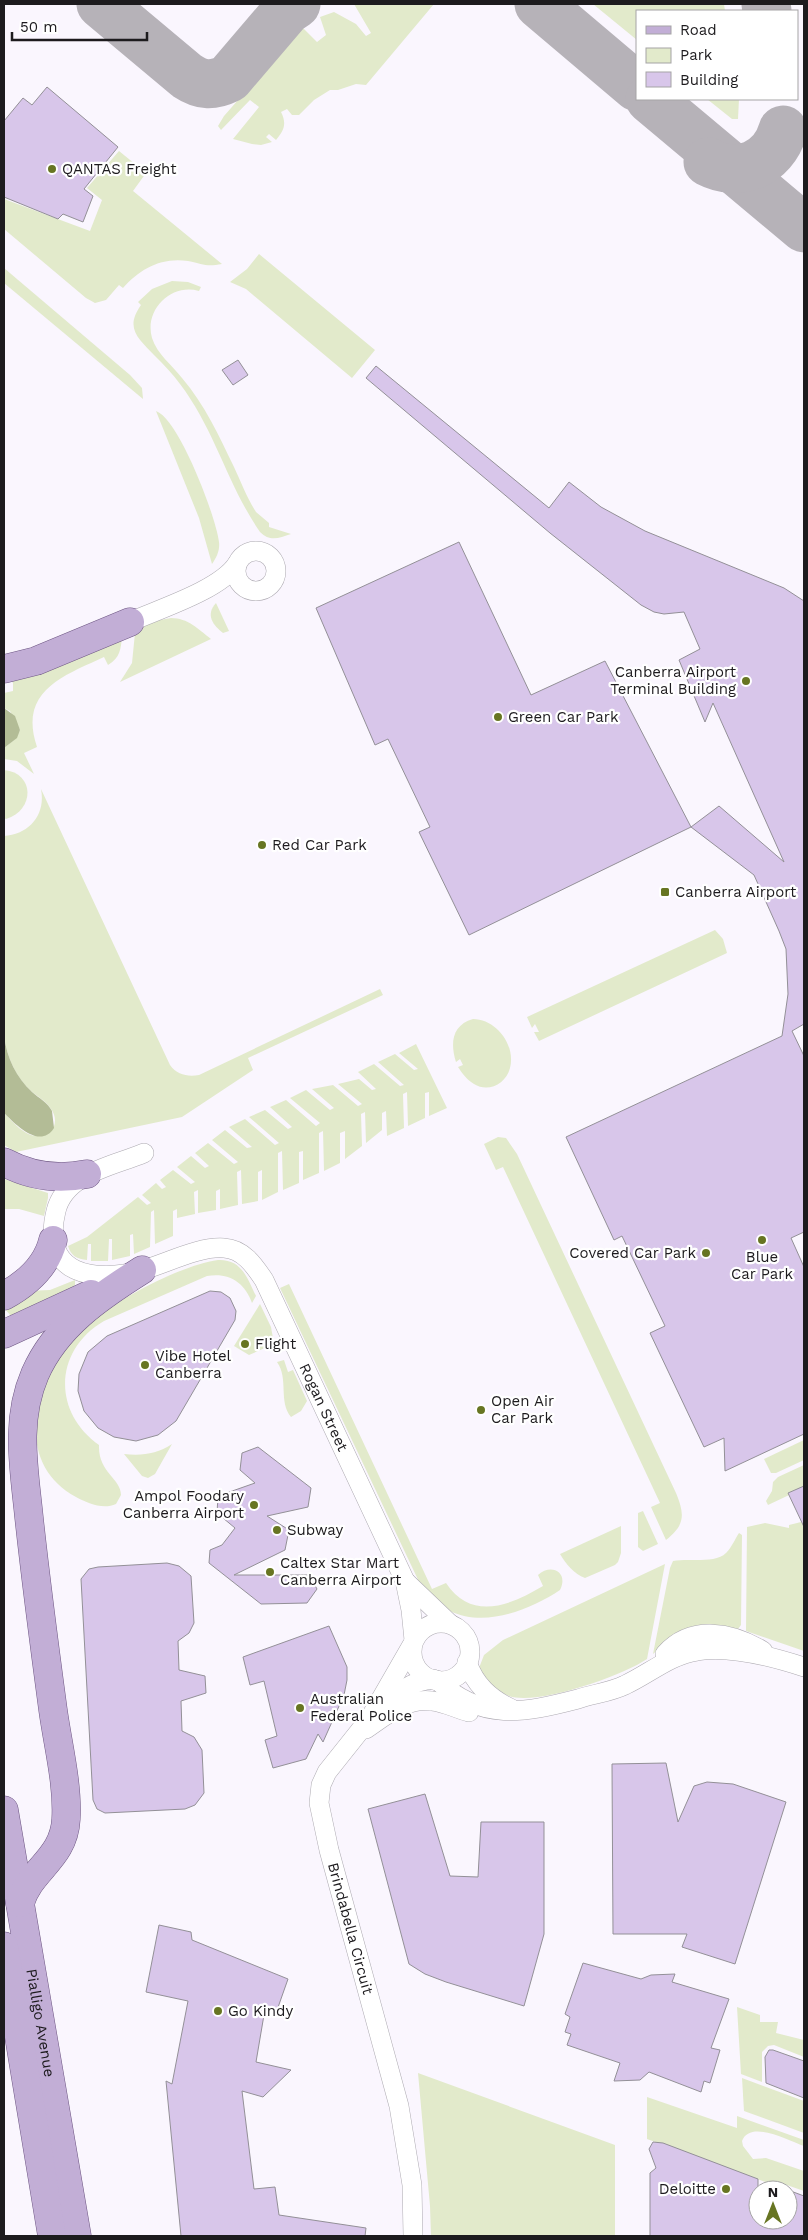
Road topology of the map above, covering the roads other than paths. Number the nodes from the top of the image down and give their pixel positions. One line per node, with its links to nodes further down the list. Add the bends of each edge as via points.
1 (237, 564): 2 (street, via 229,575 213,585)
2 (130, 622): 3 (main road, via 36,661)
3 (4, 669)
4 (144, 1153): 6 (street)
5 (4, 1162): 6 (main road, via 49,1177)
6 (86, 1174): 7 (street, via 59,1203)
7 (53, 1240): 8 (street, Rogan Street, via 60,1260 74,1270 98,1275); 9 (main road, via 36,1272)
8 (142, 1270): 10 (main road); 11 (street, Rogan Street, via 206,1250 226,1248 247,1258 264,1280); 21 (main road, via 92,1304 62,1332 35,1374 24,1409 22,1454 66,1820 54,1856 29,1882)
9 (4, 1296)
10 (4, 1334)
11 (405, 1581): 12 (street, Rogan Street); 13 (street, Rogan Street)
12 (450, 1624): 13 (street, via 431,1624 422,1629); 14 (street, via 458,1628 467,1640 470,1653)
13 (413, 1642): 16 (street, via 412,1656 416,1666); 18 (street, Brindabella Circuit)
14 (467, 1662): 16 (street, via 455,1676); 17 (street, via 474,1680 483,1690)
15 (804, 1667): 17 (street, via 774,1657 736,1637 703,1634 673,1646 646,1673 620,1687 545,1708)
16 (435, 1680): 17 (street, via 475,1705); 18 (street, via 420,1681 408,1687)
17 (517, 1711): 19 (street, via 475,1713 434,1701 418,1701 401,1706)
18 (370, 1718): 19 (street, Brindabella Circuit)
19 (356, 1736): 27 (street, Brindabella Circuit, via 325,1776 320,1789 320,1811 400,2106 412,2186)
20 (4, 1810): 21 (main road, Pialligo Avenue)
21 (20, 1903): 26 (main road, Pialligo Avenue)
22 (4, 1946): 24 (main road, Pialligo Avenue)
23 (4, 2040): 24 (main road, via 18,2108)
24 (40, 2166): 25 (main road, Pialligo Avenue)
25 (52, 2236)
26 (77, 2236)
27 (413, 2236)

